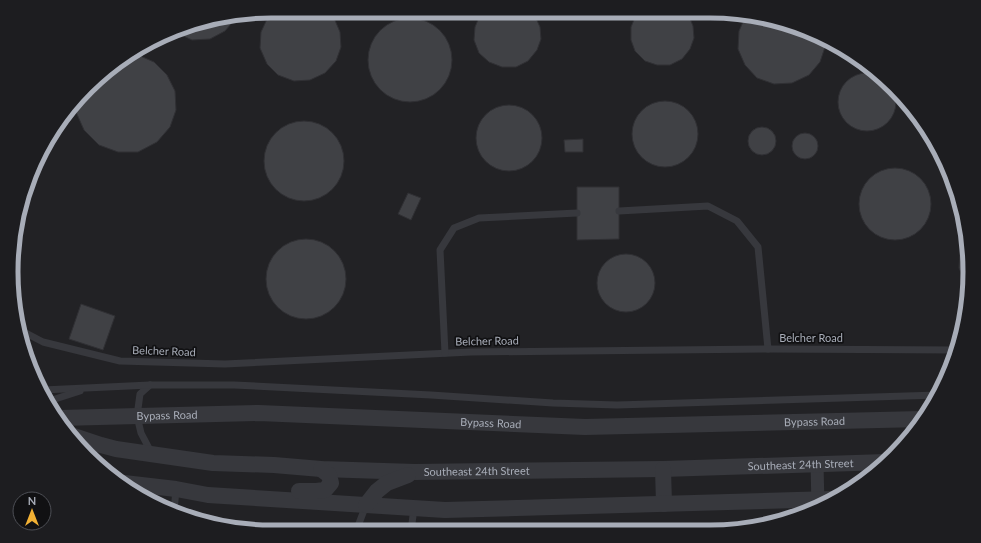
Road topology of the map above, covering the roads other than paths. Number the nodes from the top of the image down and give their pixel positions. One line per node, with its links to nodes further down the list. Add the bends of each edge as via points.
1 (619, 211): 4 (lane, via 708,206 737,221 758,247)
2 (577, 213): 6 (lane, via 479,218 454,228 440,250)
3 (26, 333): 6 (lane, Belcher Road, via 43,342 120,361 225,364)
4 (768, 349): 5 (lane, Belcher Road); 6 (lane, Belcher Road)
5 (951, 350)
6 (445, 353)
7 (150, 385): 8 (lane); 10 (lane, via 242,386 616,405); 15 (lane, via 140,394 137,416 141,433)
8 (90, 388): 9 (lane); 11 (lane)
9 (47, 390)
10 (931, 395)
11 (53, 400)
12 (65, 418): 13 (street, Bypass Road, via 260,413 585,427)
13 (915, 420)
14 (80, 438): 15 (street, Southeast 24th Street, via 116,449)
15 (152, 454): 18 (street, Southeast 24th Street, via 213,463)
16 (877, 462): 17 (street, Southeast 24th Street)
17 (817, 464): 19 (street, Southeast 24th Street); 24 (street)
18 (321, 469): 20 (street, Southeast 24th Street); 23 (street, via 329,475 331,483 325,490 294,491)
19 (663, 469): 20 (street, Southeast 24th Street); 26 (street)
20 (415, 472): 27 (street, via 387,483)
21 (134, 484): 22 (street)
22 (176, 489): 23 (street, via 208,495); 28 (lane)
23 (277, 499): 27 (street)
24 (822, 499)
25 (815, 502): 26 (street)
26 (664, 504): 29 (street, via 445,510)
27 (366, 505): 29 (street); 30 (lane)
28 (175, 506)
29 (414, 508): 31 (lane)
30 (358, 525)
31 (413, 525)

